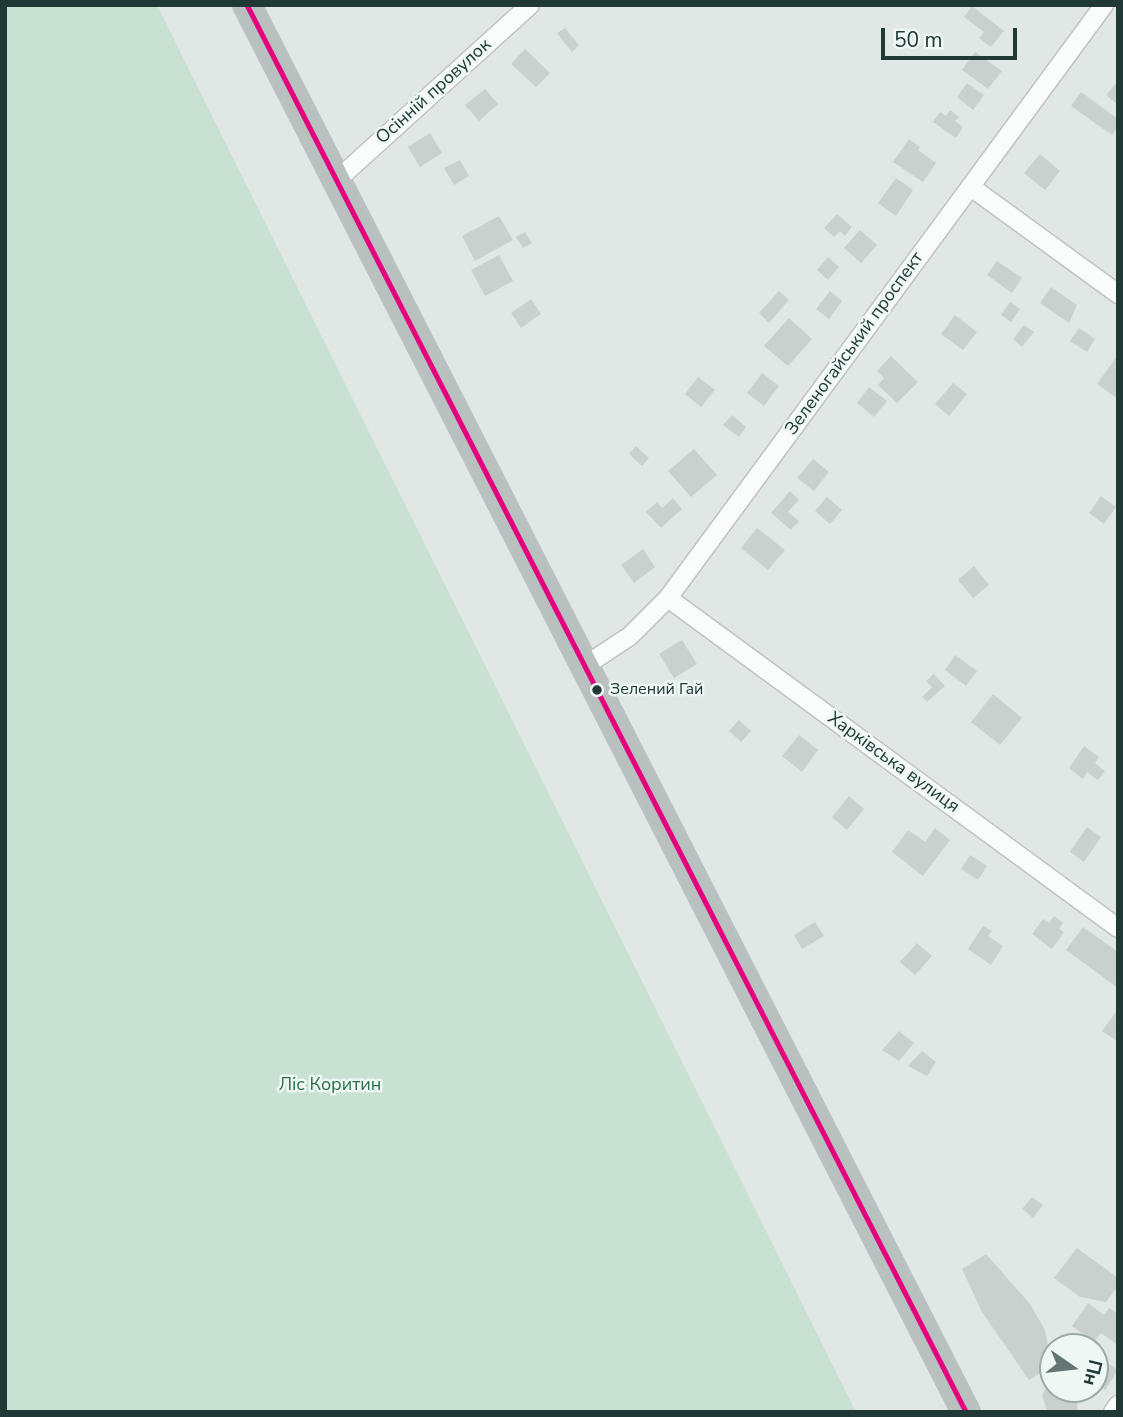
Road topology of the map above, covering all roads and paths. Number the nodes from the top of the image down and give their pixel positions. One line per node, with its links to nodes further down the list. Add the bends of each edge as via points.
1 (247, 5): 4 (highway)
2 (530, 5): 4 (street, Осінній провулок)
3 (1104, 5): 5 (street, Зеленогайський проспект)
4 (337, 180): 8 (highway)
5 (971, 187): 6 (street); 7 (street, Зеленогайський проспект)
6 (1118, 294)
7 (668, 598): 8 (street, Зеленогайський проспект, via 630,636); 9 (street, Харківська вулиця)
8 (586, 665): 11 (highway)
9 (1118, 928)
10 (1118, 1405): 12 (street)
11 (966, 1412)
12 (1112, 1412)

